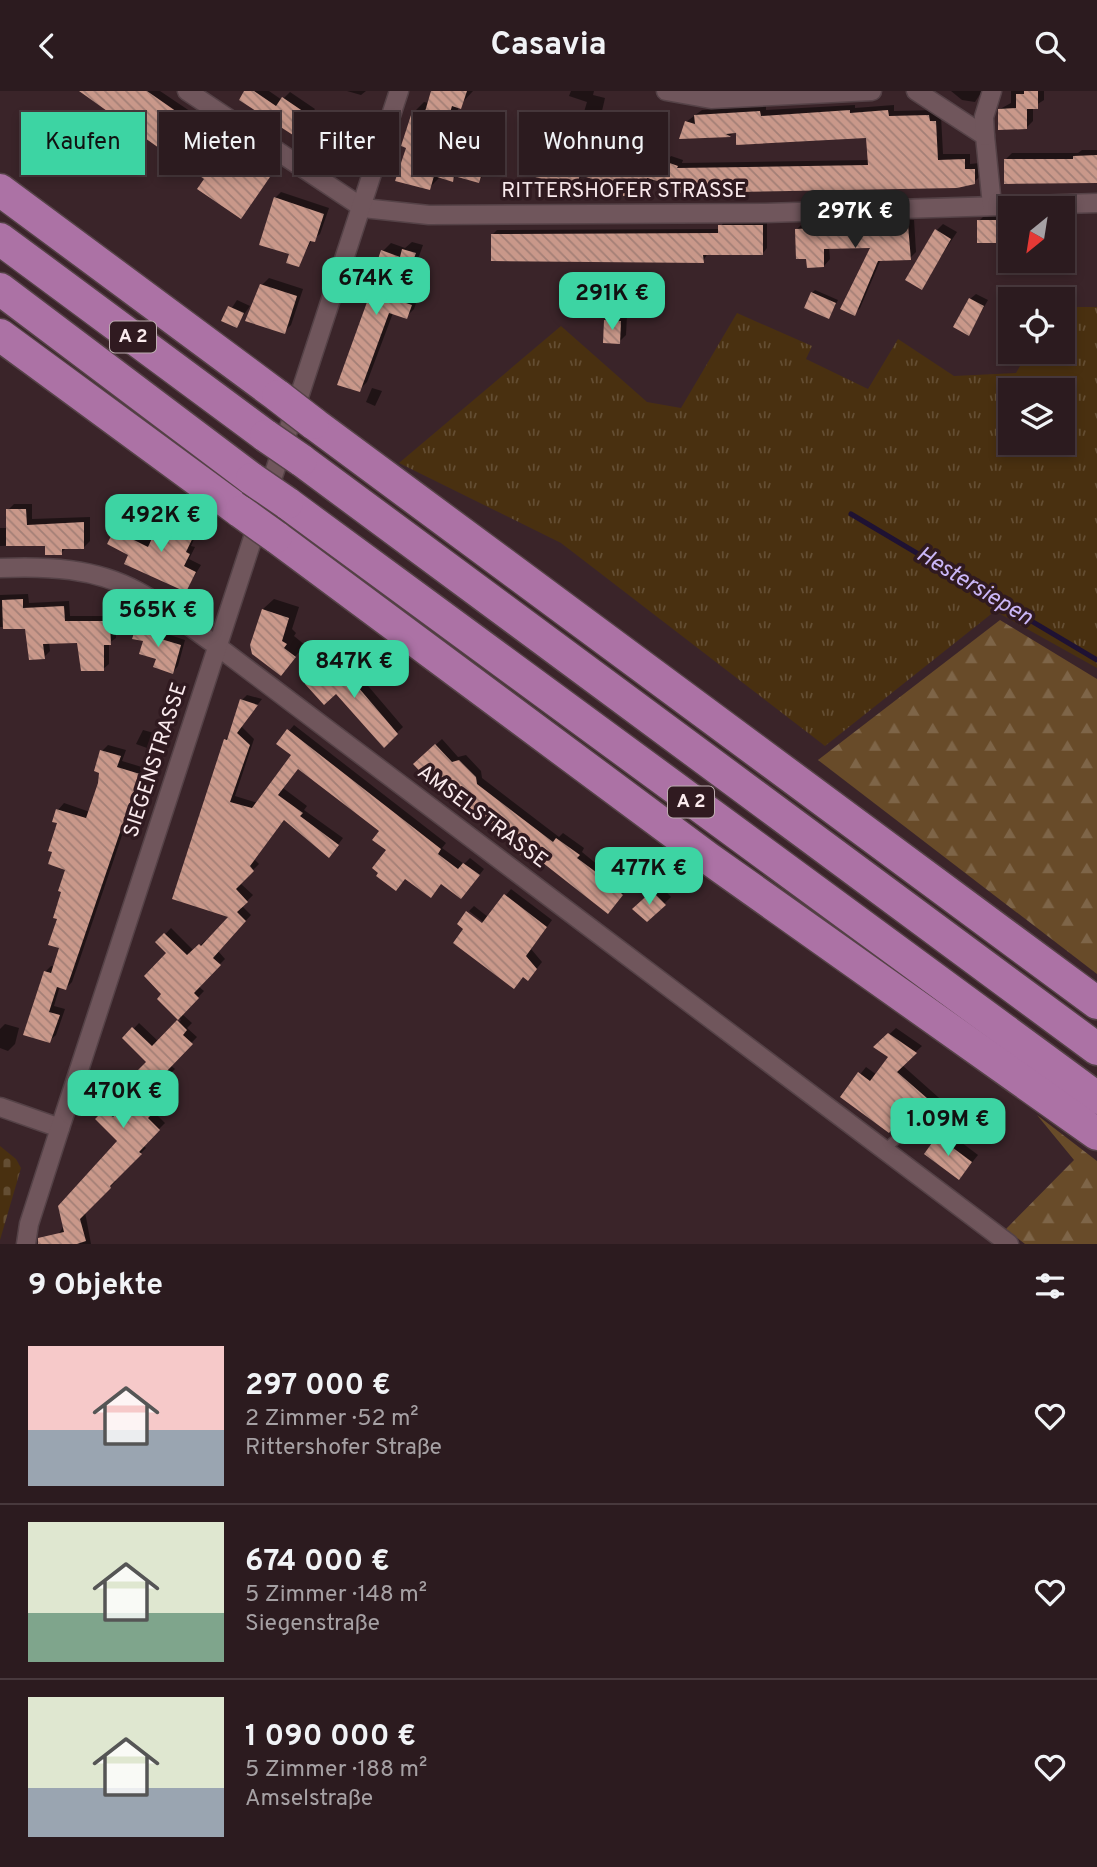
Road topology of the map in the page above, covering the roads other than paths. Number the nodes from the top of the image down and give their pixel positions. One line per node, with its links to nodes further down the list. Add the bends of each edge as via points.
1 (187, 91): 11 (street, RITTERSHOFER STRASSE)
2 (400, 91): 11 (street, SIEGENSTRASSE)
3 (666, 91): 4 (street, via 711,99)
4 (872, 91)
5 (916, 91): 7 (street)
6 (992, 91): 7 (street, via 984,117)
7 (985, 136): 10 (street)
8 (0, 190): 17 (highway, bridge)
9 (1097, 203): 10 (street, RITTERSHOFER STRASSE)
10 (992, 205): 11 (street, RITTERSHOFER STRASSE, via 429,215)
11 (363, 208): 16 (street, SIEGENSTRASSE)
12 (0, 239): 18 (highway, A 2, bridge)
13 (0, 289): 19 (highway, A 2, bridge)
14 (0, 335): 23 (highway, bridge, via 708,858)
15 (0, 568): 16 (street, AMSELSTRASSE, via 42,567 93,574 137,591)
16 (217, 646): 21 (street, SIEGENSTRASSE); 24 (street, AMSELSTRASSE)
17 (1097, 1003)
18 (1097, 1049)
19 (1097, 1098)
20 (0, 1107): 21 (street)
21 (60, 1128): 25 (street, SIEGENSTRASSE)
22 (921, 1131): 24 (lane, via 900,1136)
23 (1097, 1134)
24 (885, 1149): 26 (street, AMSELSTRASSE)
25 (26, 1244)
26 (1009, 1244)

